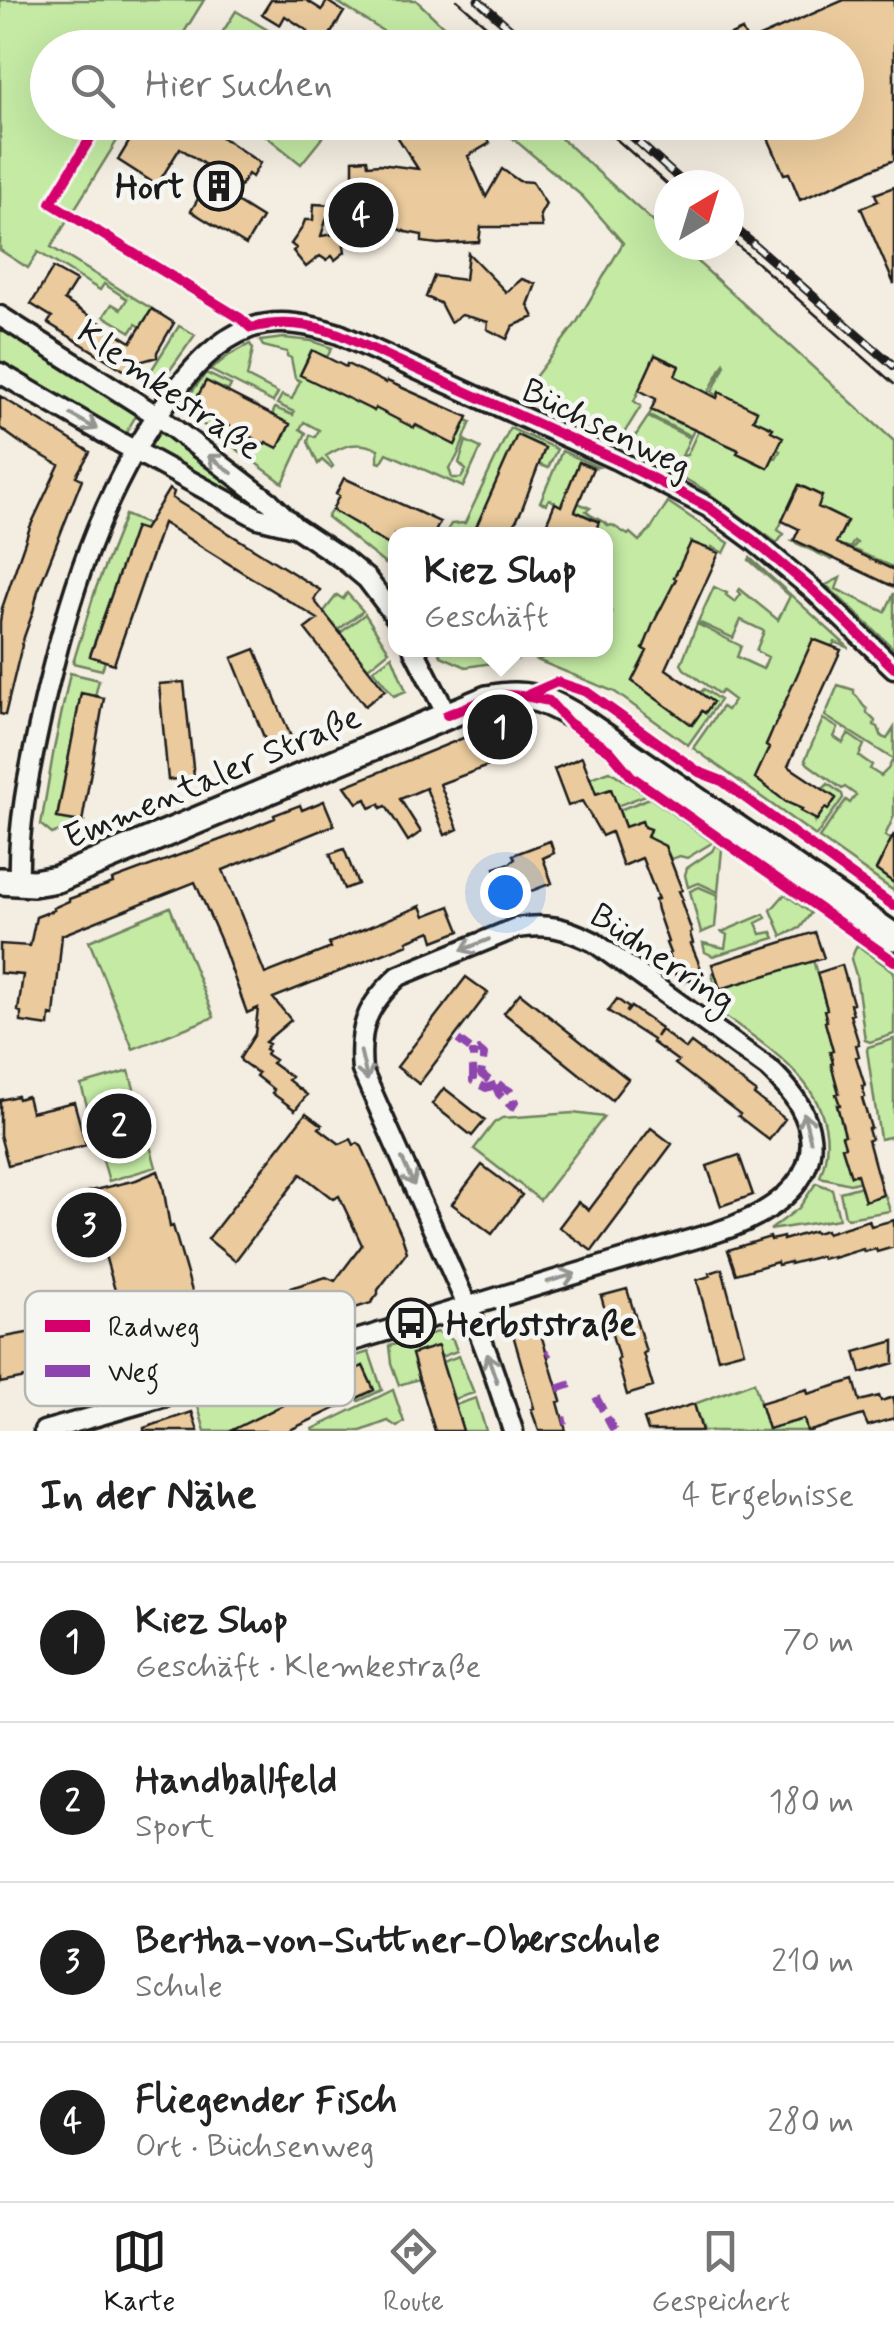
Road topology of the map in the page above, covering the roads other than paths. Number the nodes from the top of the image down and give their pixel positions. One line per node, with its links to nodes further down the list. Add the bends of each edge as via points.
1 (0, 316): 3 (street, Klemkestraße)
2 (0, 373): 4 (street, Klemkestraße, one-way to 4)
3 (156, 415): 4 (street, Büchsenweg); 5 (street, Klemkestraße, one-way to 3); 8 (street, Büchsenweg, via 202,360 233,336 288,323 340,334 708,508 813,590)
4 (134, 450): 5 (street, Klemkestraße, via 258,518); 10 (street, Büchsenweg, via 88,546 56,649 29,772 19,866)
5 (295, 527): 6 (street, Klemkestraße, via 344,559)
6 (388, 607)
7 (418, 657): 9 (street)
8 (894, 668)
9 (447, 716): 10 (street, Emmentaler Straße, via 57,879); 11 (street, via 506,695 549,701)
10 (10, 882)
11 (894, 937)
12 (468, 1306): 12 (street, Büdnerring, one-way to 12, via 739,1226 788,1196 808,1163 805,1115 768,1068 594,942 552,926 516,928 399,976 369,1010 362,1029 362,1070); 13 (street, Büdnerring); 16 (street, one-way to 12)
13 (355, 1340)
14 (133, 1406): 15 (street, Büdnerring)
15 (44, 1431)
16 (512, 1431)

